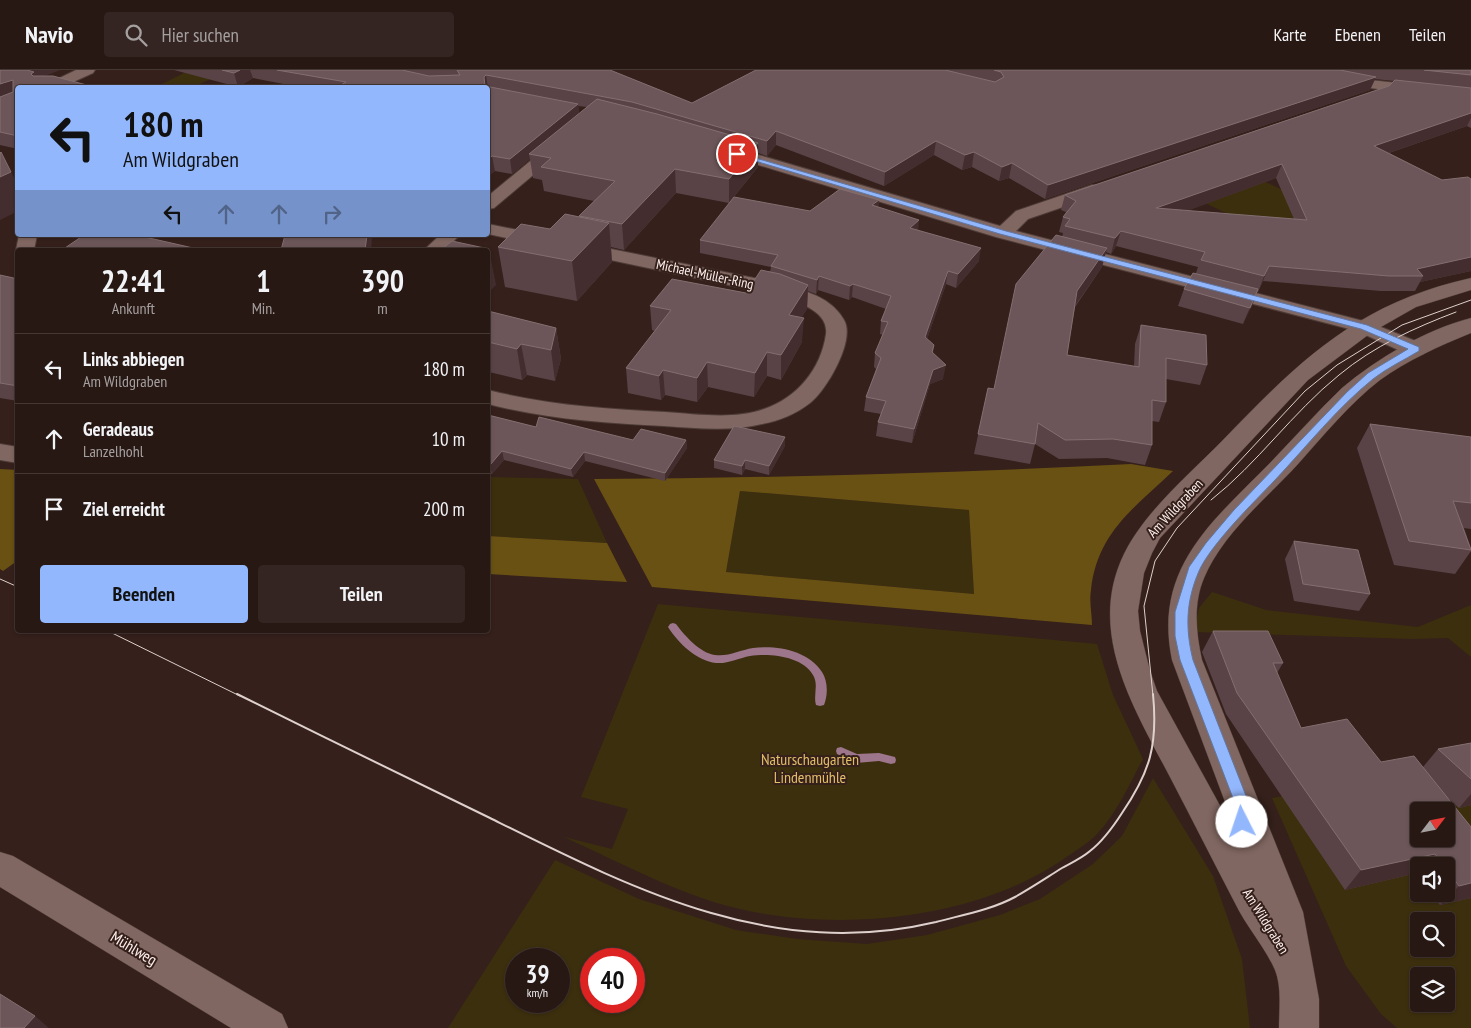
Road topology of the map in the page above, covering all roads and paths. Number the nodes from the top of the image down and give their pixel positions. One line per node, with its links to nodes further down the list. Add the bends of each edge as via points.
1 (88, 70): 3 (street)
2 (1296, 70): 4 (street)
3 (53, 85)
4 (1381, 86): 5 (street); 6 (street, via 1378,95)
5 (1471, 96)
6 (1369, 98)
7 (567, 138): 10 (street)
8 (710, 145): 12 (street)
9 (1110, 185): 12 (street, via 1022,215)
10 (490, 202)
11 (490, 230): 19 (street, Michael-Müller-Ring, via 769,287 821,306 839,329 837,340 807,395 789,407 761,418 684,420 573,414 518,406)
12 (1003, 233): 17 (street)
13 (449, 237): 14 (street)
14 (435, 248)
15 (1471, 284): 17 (street, Am Wildgraben, via 1409,303)
16 (1471, 325): 18 (street, Am Wildgraben)
17 (1364, 327): 18 (street); 23 (street, Am Wildgraben, via 1300,375 1274,401 1150,532 1130,572 1122,618 1132,664 1156,722)
18 (1416, 349): 22 (street, Am Wildgraben, via 1372,375 1350,394 1210,546 1195,567 1186,590 1181,612 1181,636 1187,660)
19 (490, 398)
20 (0, 452): 21 (street)
21 (15, 454)
22 (1243, 806): 23 (street, via 1242,822 1233,828 1217,822); 25 (street, Am Wildgraben, via 1285,912)
23 (1201, 808): 25 (street, Am Wildgraben)
24 (0, 868): 26 (street, Mühlweg)
25 (1294, 966): 27 (street)
26 (268, 1028)
27 (1299, 1028)

